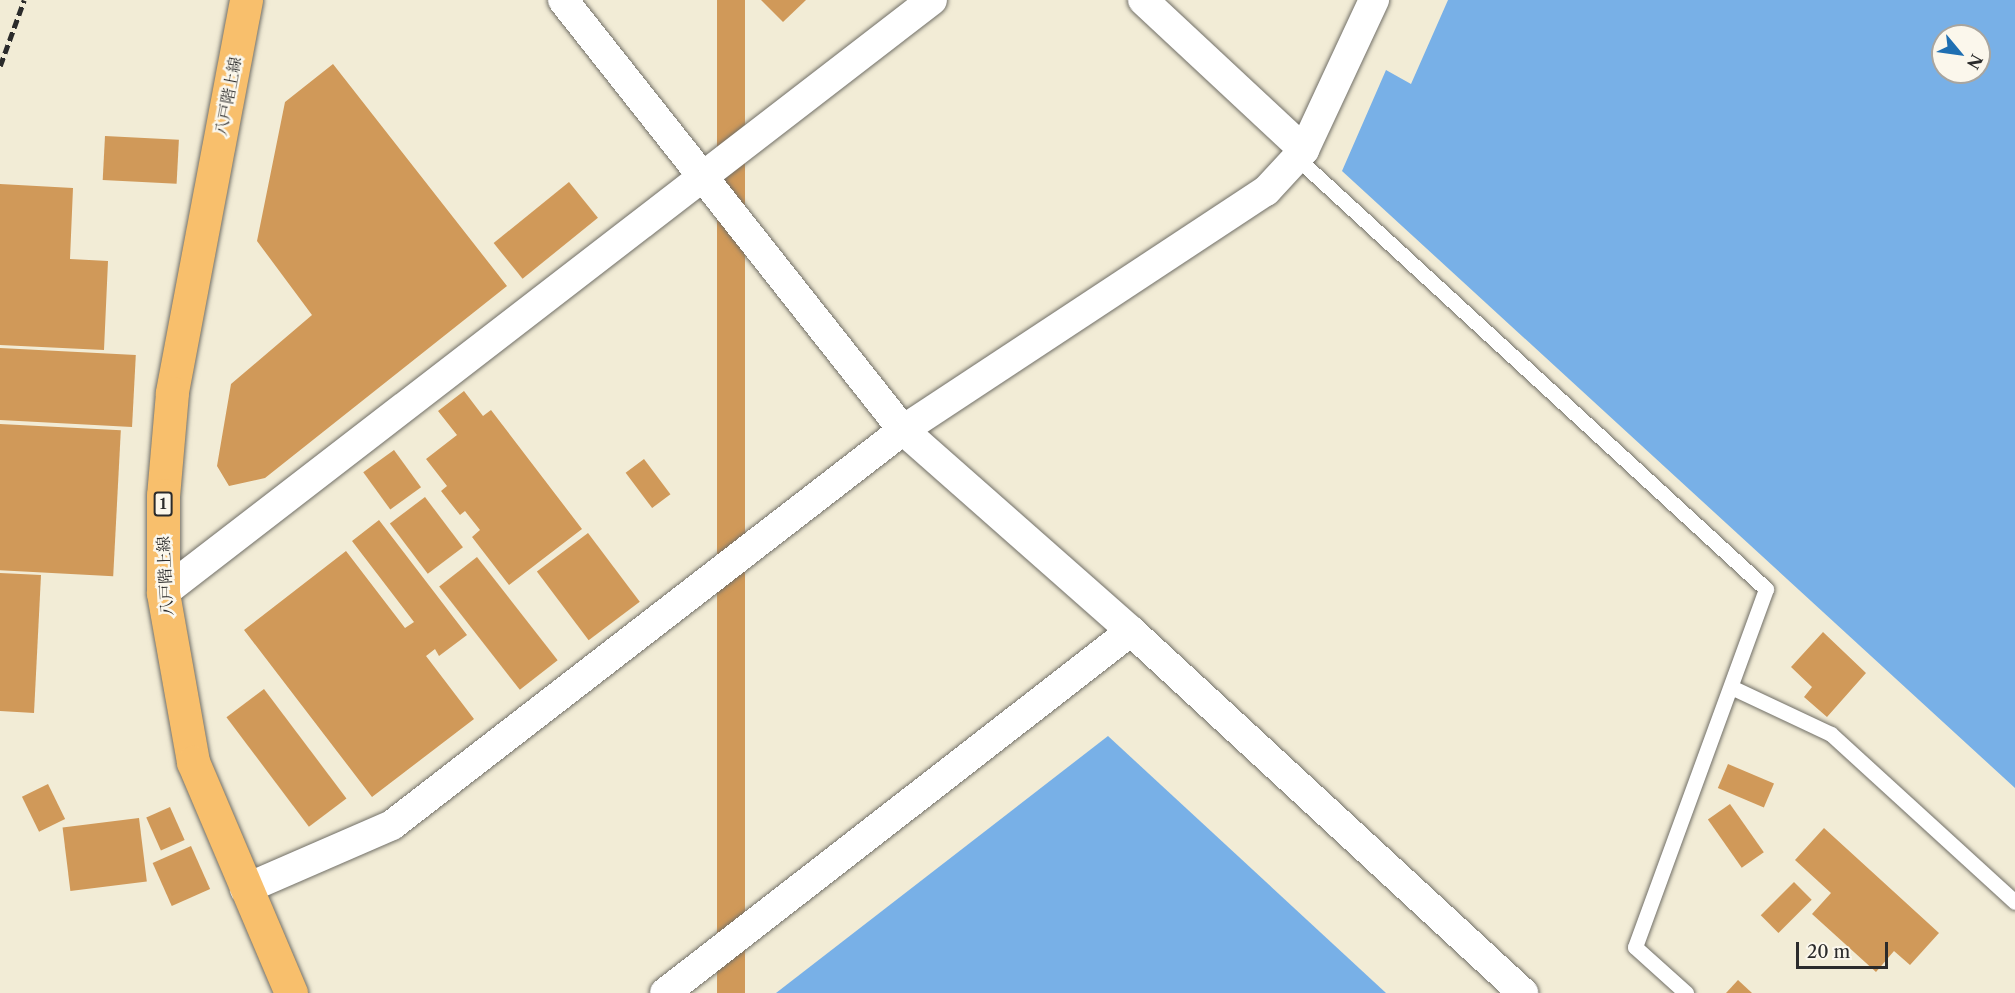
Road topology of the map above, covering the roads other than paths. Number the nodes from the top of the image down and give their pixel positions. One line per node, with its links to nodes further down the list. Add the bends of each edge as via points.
1 (246, 0): 9 (main road, 八戸階上線 / 1, via 172,393 163,495)
2 (563, 0): 7 (street)
3 (932, 0): 7 (street)
4 (1143, 0): 6 (street)
5 (1374, 0): 6 (street)
6 (1300, 154): 8 (street, via 1266,191); 11 (lane, via 1766,589)
7 (701, 177): 8 (street); 9 (street)
8 (903, 430): 10 (street); 12 (street, via 392,825)
9 (163, 593): 12 (main road, 八戸階上線 / 1, via 193,762)
10 (1131, 631): 15 (street); 16 (street)
11 (1731, 687): 13 (lane, via 1831,734); 17 (lane, via 1635,947)
12 (245, 889): 14 (main road, 八戸階上線 / 1)
13 (2015, 902)
14 (291, 993)
15 (665, 993)
16 (1523, 993)
17 (1686, 993)

